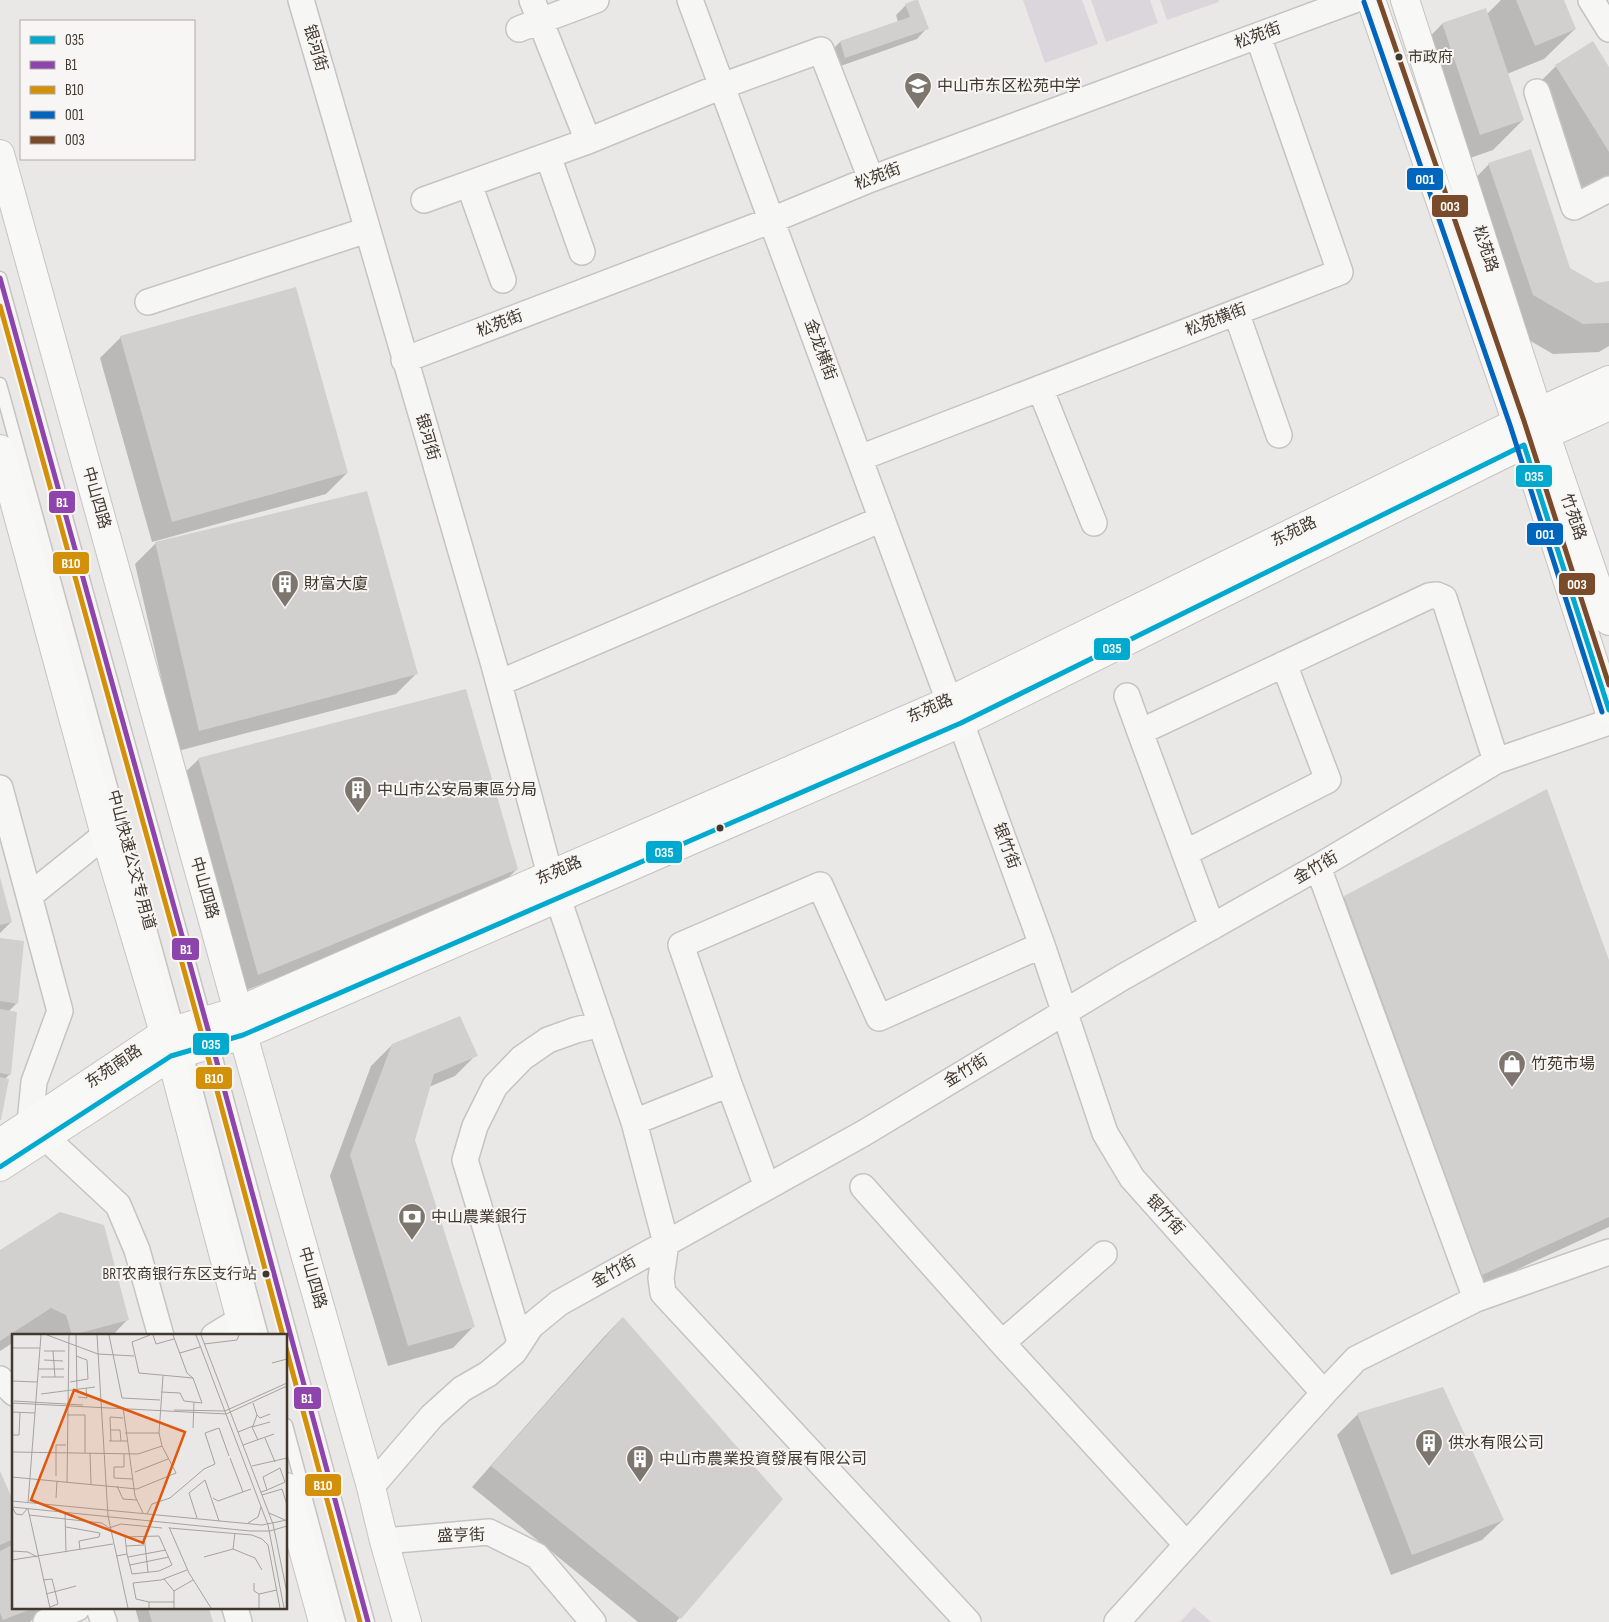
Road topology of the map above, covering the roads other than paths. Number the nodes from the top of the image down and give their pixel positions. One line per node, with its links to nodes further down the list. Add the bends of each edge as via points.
1 (301, 0): 21 (street, 银河街)
2 (596, 0): 8 (street)
3 (690, 0): 11 (street, 金龙横街)
4 (1354, 0): 10 (street, 松苑街)
5 (1371, 0): 32 (street, 松苑路)
6 (1406, 0): 32 (street, 松苑路)
7 (1592, 0): 9 (street)
8 (530, 16): 13 (street)
9 (1609, 29)
10 (1258, 36): 16 (street, 松苑街); 26 (street, 松苑横街, via 1340,272)
11 (722, 86): 13 (street); 16 (street, via 822,50); 20 (street, 金龙横街)
12 (1537, 92): 18 (street, via 1574,207)
13 (588, 142): 15 (street)
14 (0, 154): 57 (street, 中山四路)
15 (548, 156): 17 (street); 22 (street)
16 (872, 179): 20 (street, 松苑街)
17 (468, 184): 19 (street); 24 (street)
18 (1609, 189)
19 (424, 200)
20 (772, 220): 27 (street, 松苑街); 35 (street, 金龙横街)
21 (367, 230): 25 (street); 27 (street, 银河街)
22 (582, 252)
23 (0, 278): 59 (lane, 中山快速公交专用道)
24 (503, 280)
25 (148, 302)
26 (1236, 312): 30 (street, 松苑横街); 33 (street)
27 (404, 360): 41 (street, 银河街)
28 (1609, 380): 32 (street, 东苑路)
29 (0, 384): 60 (lane, 中山快速公交专用道)
30 (1040, 388): 35 (street, 松苑横街); 38 (street)
31 (1609, 406): 32 (street, 东苑路)
32 (1531, 429): 39 (street, 竹苑路); 43 (street, 竹苑路); 44 (street, 东苑路)
33 (1279, 435)
34 (0, 449): 36 (street)
35 (860, 458): 37 (street, 金龙横街)
36 (6, 493): 49 (street)
37 (882, 520): 41 (street); 44 (street, 金龙横街)
38 (1094, 523)
39 (1609, 621)
40 (1284, 664): 46 (street); 47 (street, via 1429,596 1444,598); 50 (street, via 1328,780)
41 (499, 683): 52 (street, 银河街)
42 (1128, 696): 46 (street)
43 (1609, 710)
44 (955, 712): 52 (street, 东苑路); 55 (street, 银竹街)
45 (1609, 722): 47 (street, 金竹街)
46 (1140, 732): 50 (street)
47 (1496, 762): 51 (street, 金竹街)
48 (0, 788): 53 (street)
49 (105, 835): 53 (street); 60 (street)
50 (1185, 853): 54 (street)
51 (1318, 867): 54 (street, 金竹街); 71 (street)
52 (554, 887): 57 (street, 东苑路); 58 (street, 银河街)
53 (29, 896): 63 (street, via 60,1011 34,1082)
54 (1212, 927): 56 (street, 金竹街)
55 (1042, 945): 56 (street, 银竹街); 61 (street, via 879,1018 820,885 681,945)
56 (1065, 1012): 66 (street, 金竹街, via 864,1133); 80 (street, 银竹街, via 1105,1133 1132,1178)
57 (240, 1023): 59 (street, 东苑南路); 82 (street, 中山四路)
58 (601, 1024): 62 (street, 银河街); 76 (street, via 548,1040 522,1058 495,1086 475,1126 465,1160)
59 (209, 1032): 60 (street, 东苑南路); 92 (lane, 中山快速公交专用道)
60 (174, 1043): 63 (street, 东苑南路); 72 (street); 75 (lane, 中山快速公交专用道)
61 (729, 1084): 62 (street); 66 (street)
62 (634, 1122): 68 (street, 银河街)
63 (38, 1130): 64 (street, 东苑南路); 65 (street, 东苑南路); 73 (street, via 118,1204 137,1250)
64 (0, 1143)
65 (0, 1167)
66 (767, 1187): 68 (street, 金竹街)
67 (863, 1187): 77 (street)
68 (666, 1243): 76 (street, 金竹街, via 559,1303 530,1326); 95 (street, via 661,1278 663,1292)
69 (1609, 1252): 71 (street)
70 (1104, 1254): 77 (street)
71 (1476, 1299): 80 (street, via 1356,1359)
72 (242, 1328): 74 (street)
73 (160, 1334)
74 (221, 1334)
75 (261, 1334)
76 (520, 1342): 82 (street, 金竹街, via 514,1352 488,1374 462,1389 432,1416)
77 (1002, 1343): 85 (street)
78 (0, 1379): 79 (street)
79 (12, 1391)
80 (1324, 1393): 85 (street)
81 (288, 1432): 91 (lane)
82 (371, 1487): 84 (street, 中山四路)
83 (288, 1494): 90 (street)
84 (384, 1540): 93 (street, 中山四路); 94 (street, 盛亨街, via 488,1532 537,1556)
85 (1186, 1544): 96 (street)
86 (72, 1610): 88 (street)
87 (100, 1610): 89 (street)
88 (46, 1622)
89 (104, 1622)
90 (324, 1622)
91 (339, 1622)
92 (368, 1622)
93 (407, 1622)
94 (593, 1622)
95 (968, 1622)
96 (1117, 1622)

